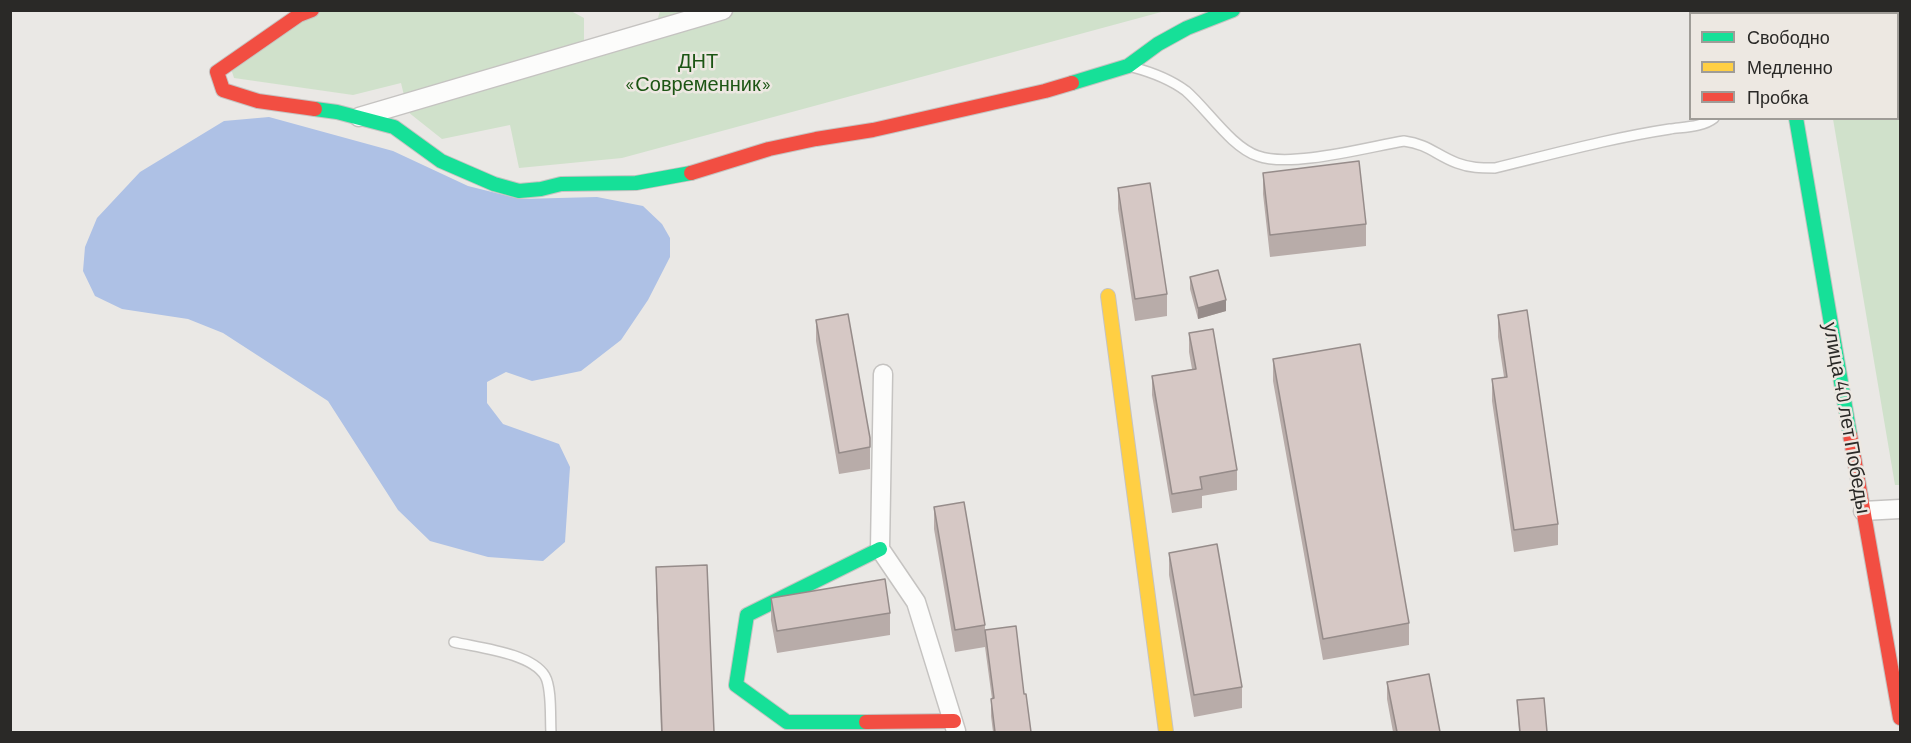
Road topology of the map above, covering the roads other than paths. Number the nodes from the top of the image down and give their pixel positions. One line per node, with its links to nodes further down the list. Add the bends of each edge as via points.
1 (312, 10): 5 (street, via 217,72 223,90 258,101)
2 (723, 10): 5 (street)
3 (1233, 10): 4 (street, via 1187,28)
4 (1128, 66): 5 (street, via 1003,101 769,149 680,176 636,183 561,183 519,191 441,161 394,128); 6 (lane, via 1155,73 1185,91 1241,147 1258,156 1281,160 1404,141 1418,142 1456,163 1495,168 1625,136)
5 (359, 117)
6 (1713, 120)
7 (1796, 120): 11 (street, улица 40 лет Победы)
8 (1108, 296): 17 (street)
9 (883, 374): 12 (street)
10 (1900, 509): 11 (street)
11 (1863, 511): 14 (street, улица 40 лет Победы)
12 (880, 549): 15 (street, via 916,602); 15 (street, via 747,615 736,685 787,722)
13 (454, 642): 16 (lane, via 524,658 536,665 546,678)
14 (1900, 718)
15 (955, 727)
16 (551, 732)
17 (1166, 732)

